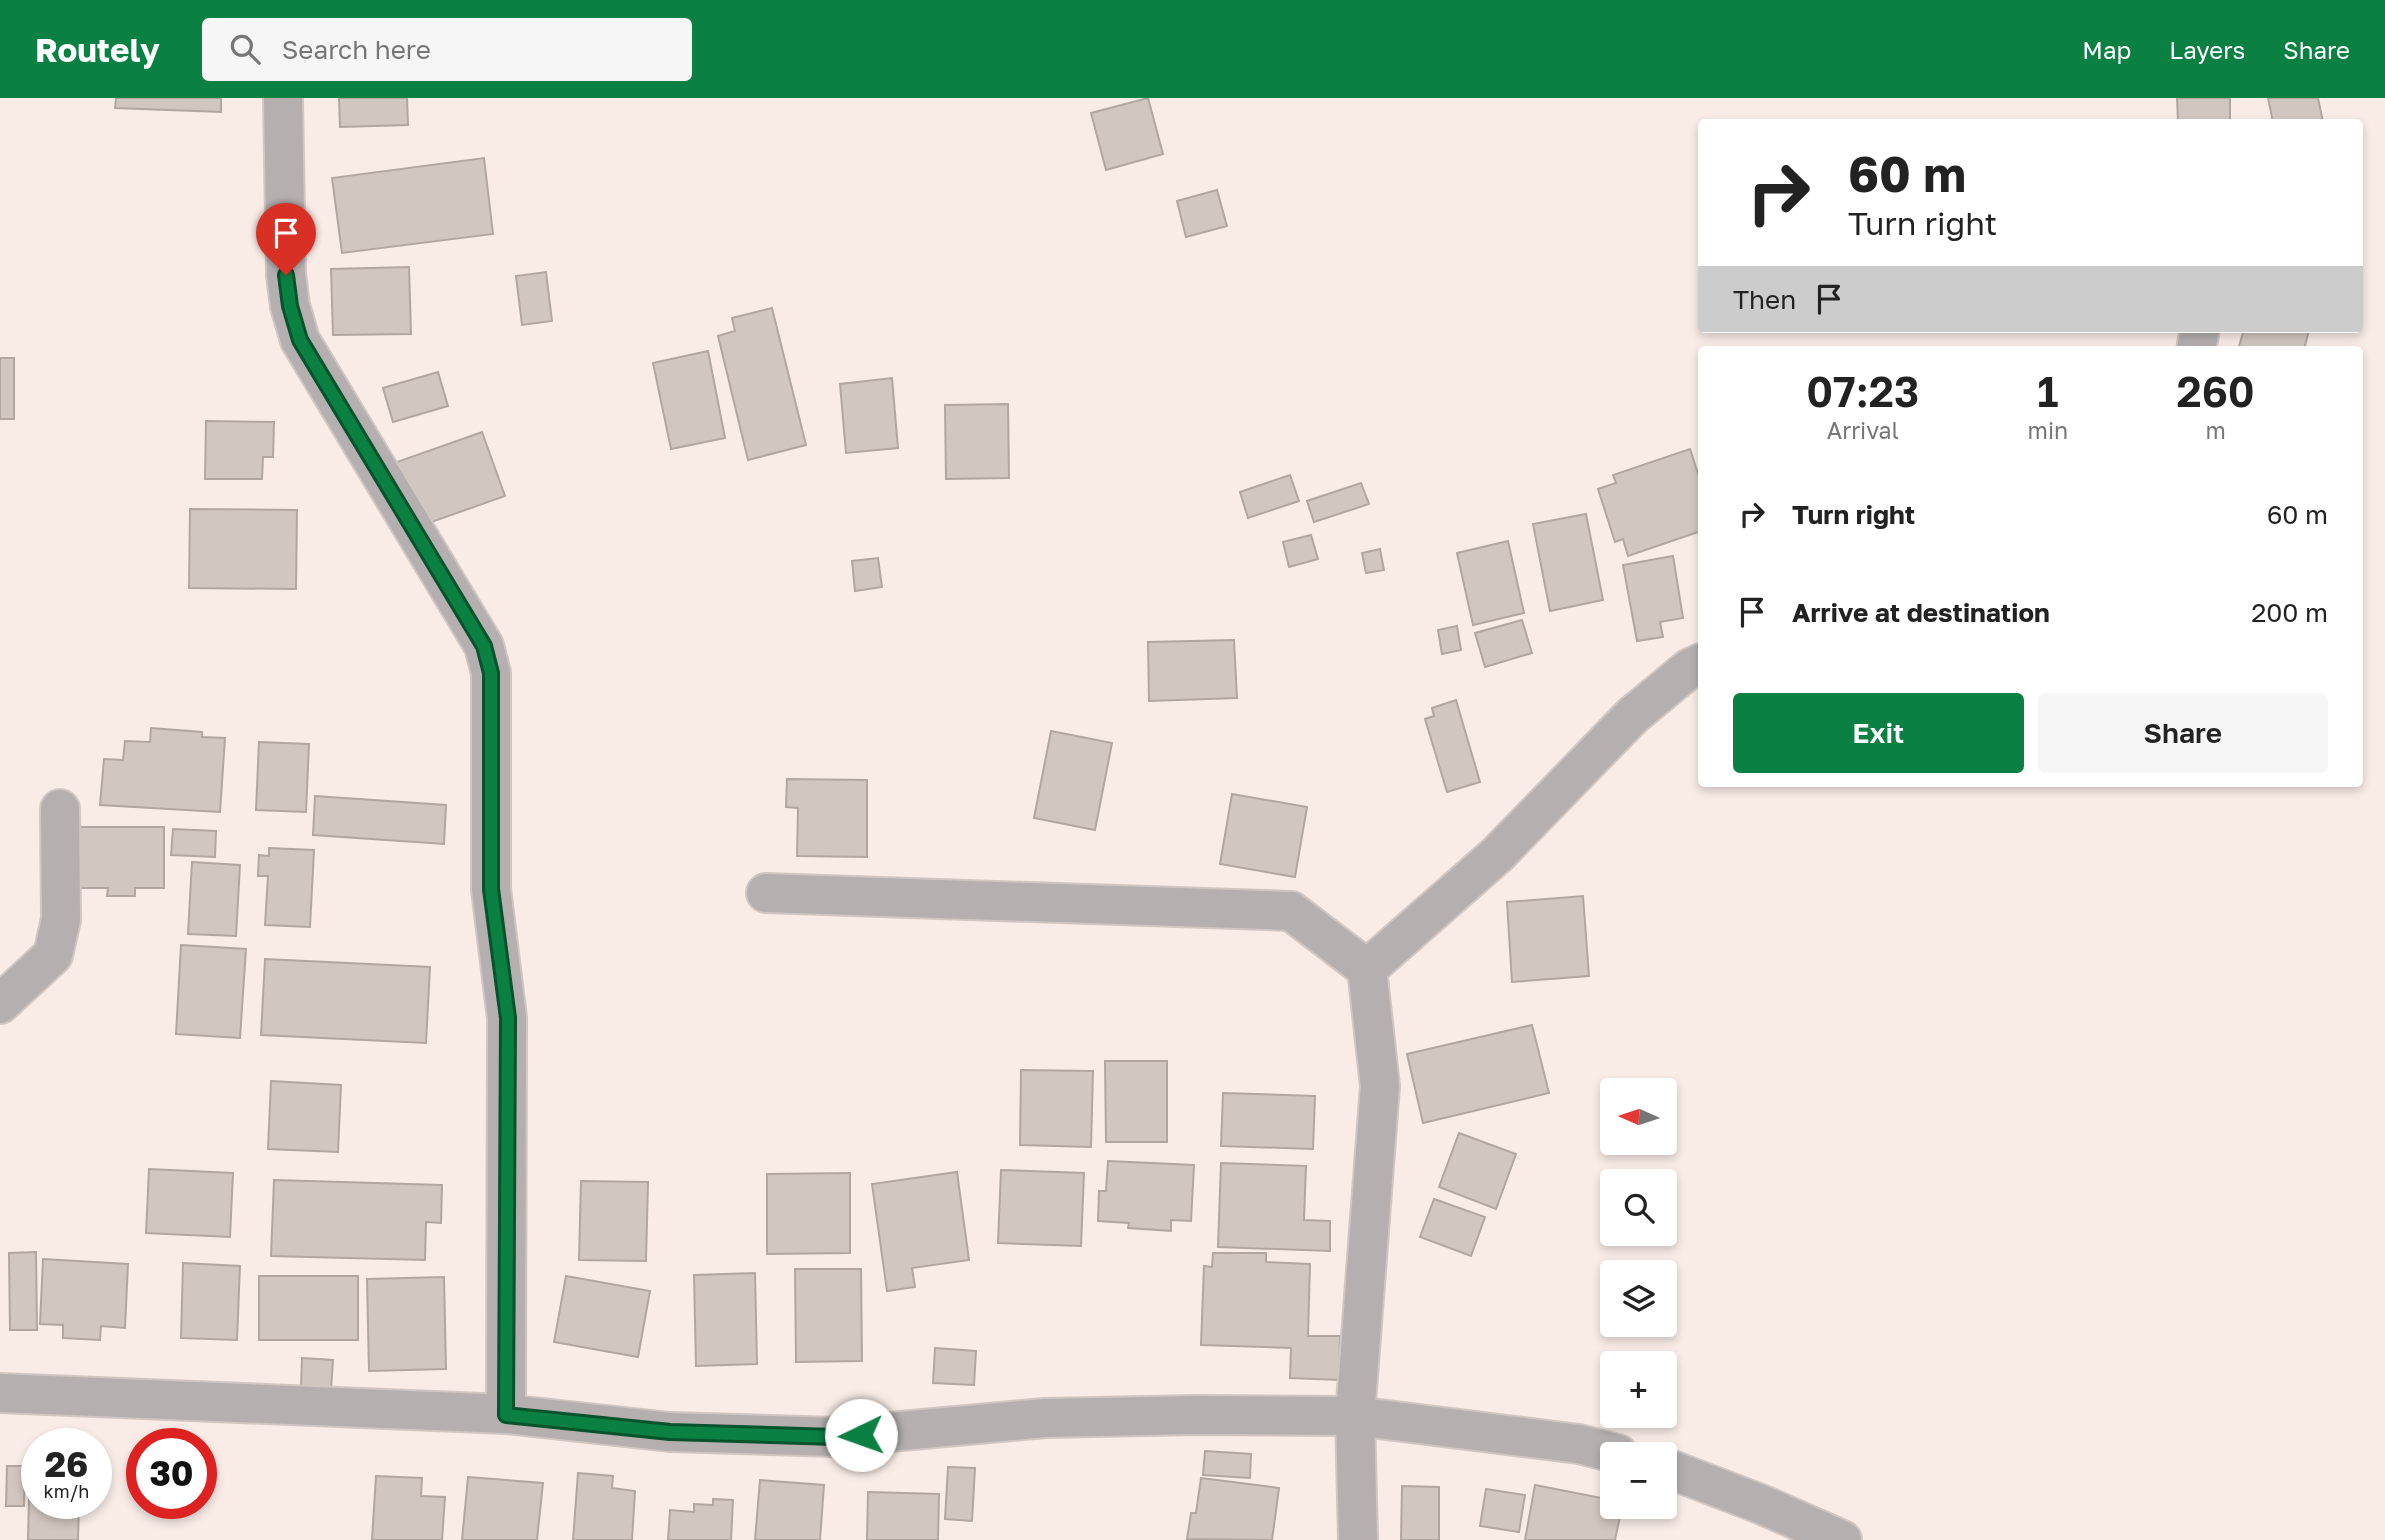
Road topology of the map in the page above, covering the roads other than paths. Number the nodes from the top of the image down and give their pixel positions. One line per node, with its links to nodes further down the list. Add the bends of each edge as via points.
1 (284, 98): 8 (street, via 286,275 300,340 484,646 491,673 491,889 508,1018)
2 (1698, 664): 5 (street, via 1632,716 1498,854)
3 (60, 809): 6 (street, via 61,919 52,956)
4 (766, 893): 5 (street, via 1291,911)
5 (1367, 969): 9 (street, via 1380,1086)
6 (0, 1003)
7 (0, 1393): 8 (street)
8 (506, 1415): 9 (street, via 670,1432 835,1437 1045,1419)
9 (1355, 1416): 10 (street); 12 (street)
10 (1600, 1449)
11 (1677, 1472): 13 (street)
12 (1358, 1540)
13 (1842, 1540)

